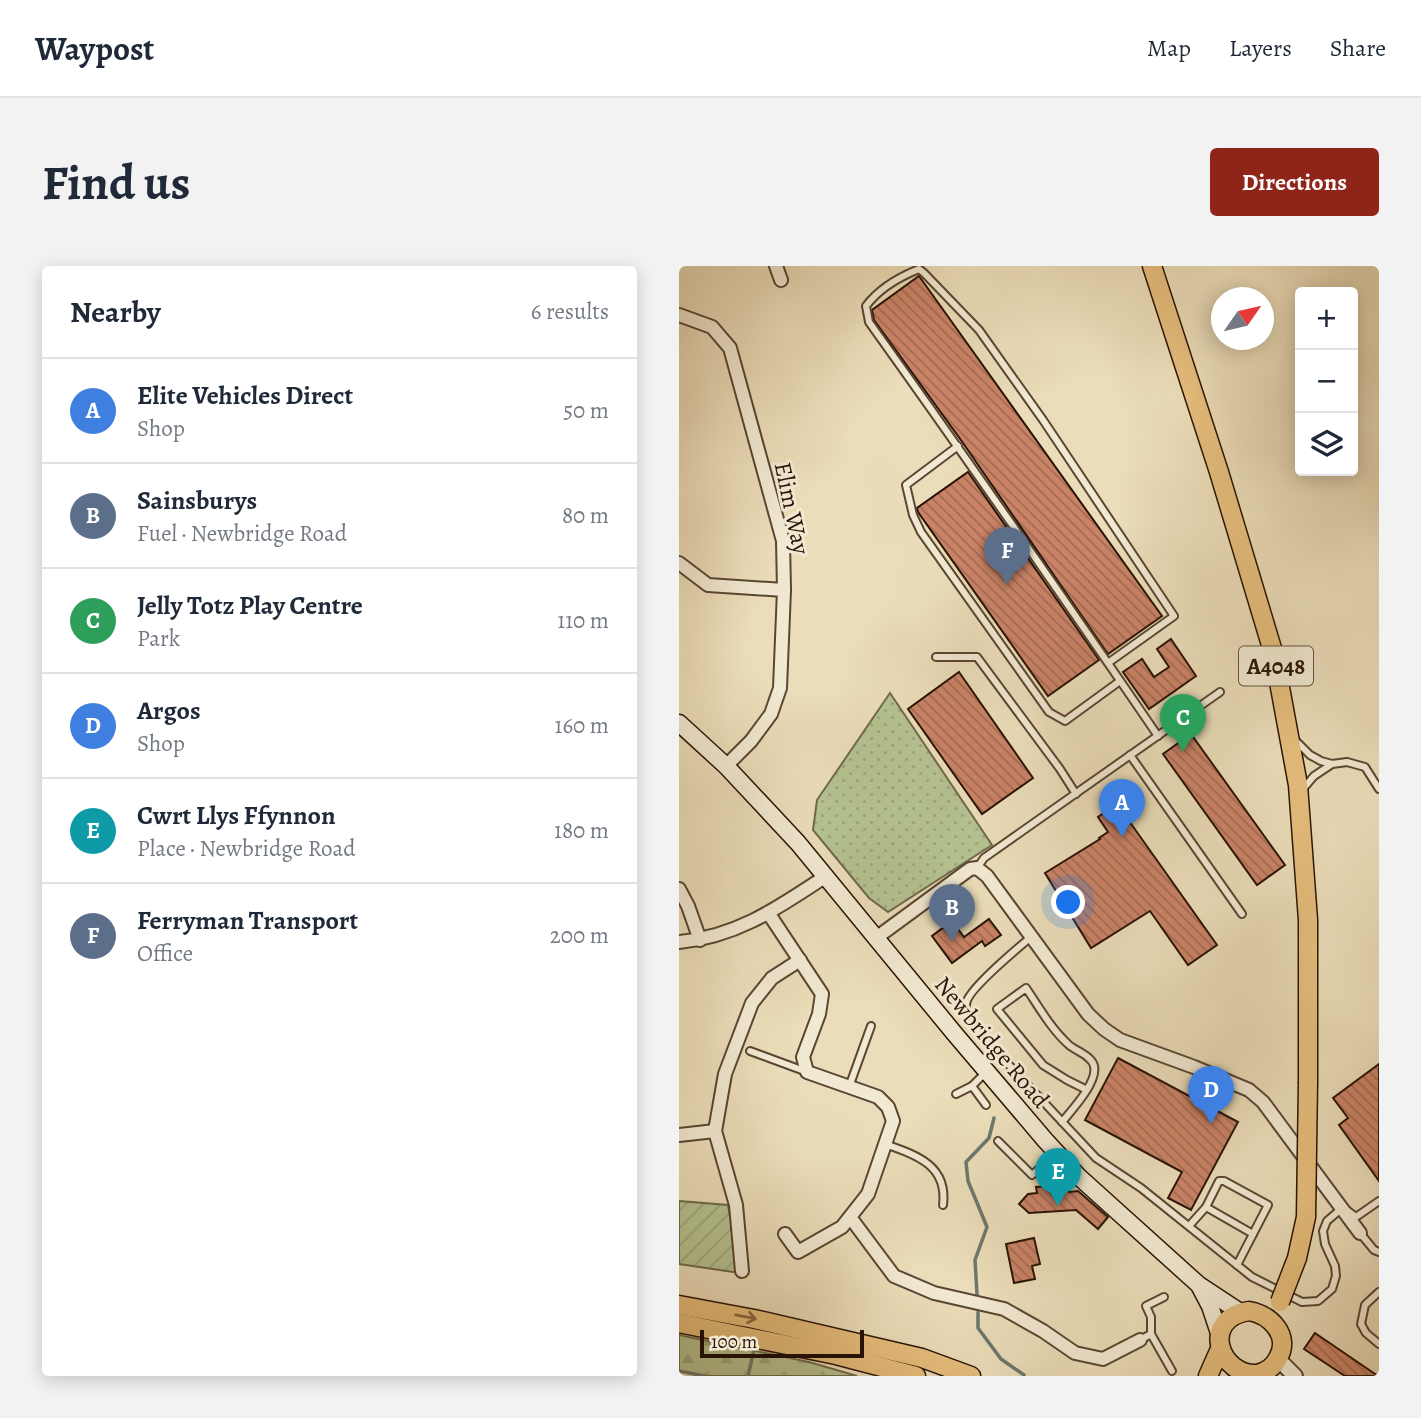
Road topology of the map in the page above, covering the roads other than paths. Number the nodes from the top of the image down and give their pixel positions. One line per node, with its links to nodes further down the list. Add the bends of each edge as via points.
1 (776, 266): 3 (street)
2 (1152, 266): 13 (main road, A4048, via 1273,655)
3 (781, 280)
4 (679, 315): 7 (street, Elim Way, via 712,327 730,348 783,541)
5 (958, 446): 9 (lane); 9 (lane, via 869,322 866,306 873,296 919,269 979,330 1174,616); 10 (lane, via 906,485 921,532 1049,712 1065,721)
6 (679, 564): 7 (street, via 708,585)
7 (784, 590): 17 (street, Elim Way, via 780,688 771,714)
8 (936, 657): 19 (lane, via 977,657)
9 (1108, 663): 10 (lane)
10 (1121, 681): 14 (lane)
11 (1220, 692): 14 (lane)
12 (679, 723): 17 (main road, Newbridge Road)
13 (1288, 732): 16 (lane, via 1310,755); 20 (main road, A4048)
14 (1158, 736): 15 (lane)
15 (1130, 755): 19 (lane); 25 (lane)
16 (1332, 764): 18 (lane, via 1365,767); 20 (lane)
17 (726, 766): 22 (main road, Newbridge Road)
18 (1379, 789)
19 (1076, 794): 21 (lane)
20 (1299, 794): 65 (main road, A4048, bridge, via 1308,919 1306,1217 1297,1258)
21 (977, 868): 26 (street); 27 (street)
22 (826, 876): 24 (street); 26 (main road, Newbridge Road)
23 (679, 889): 28 (street)
24 (769, 914): 28 (street); 30 (street)
25 (1242, 914)
26 (876, 937): 36 (main road, Newbridge Road)
27 (1031, 937): 32 (lane); 51 (street, via 1104,1029 1120,1040 1249,1090 1263,1102)
28 (700, 940): 29 (street)
29 (679, 942)
30 (800, 960): 35 (street, via 822,994 803,1057); 43 (street, via 772,978 752,1003 725,1074)
31 (966, 983): 32 (lane)
32 (971, 991): 42 (lane, via 966,1004 970,1020)
33 (871, 1026): 38 (lane)
34 (750, 1051): 35 (lane)
35 (807, 1072): 38 (street)
36 (987, 1072): 37 (lane); 47 (main road, Newbridge Road)
37 (972, 1086): 40 (lane); 41 (lane)
38 (849, 1087): 46 (street, via 878,1097 888,1107 893,1121)
39 (1087, 1090): 39 (lane, via 1093,1079 1093,1062 1055,1031 1025,988 997,1009 1043,1066); 42 (lane)
40 (956, 1094)
41 (986, 1105)
42 (1062, 1122): 53 (lane, via 1096,1158)
43 (715, 1131): 44 (street); 59 (street, via 736,1205)
44 (679, 1135)
45 (999, 1141): 47 (lane, via 1032,1175)
46 (885, 1144): 49 (lane, via 921,1157 931,1166 945,1192); 52 (street, via 868,1194)
47 (1057, 1154): 60 (main road, Newbridge Road)
48 (1379, 1201): 51 (lane, via 1356,1217)
49 (943, 1205)
50 (1206, 1207): 53 (lane); 56 (lane); 56 (lane, via 1219,1181 1268,1205)
51 (1341, 1209): 54 (street); 58 (lane, via 1323,1231 1336,1276 1332,1289 1318,1301 1302,1302)
52 (850, 1217): 55 (street, via 842,1227 798,1252); 67 (street, via 894,1276 933,1293 1004,1309 1075,1353 1103,1359)
53 (1189, 1226): 58 (lane)
54 (1360, 1233): 57 (lane)
55 (785, 1234)
56 (1253, 1234): 58 (lane)
57 (1379, 1252)
58 (1237, 1265)
59 (742, 1271)
60 (1199, 1285): 64 (main road, Newbridge Road); 68 (main road, Newbridge Road)
61 (1379, 1292): 69 (lane, via 1365,1305 1361,1324)
62 (1164, 1297): 67 (lane, via 1146,1306 1151,1317)
63 (679, 1305): 74 (main road, one-way to 74, via 922,1358)
64 (1240, 1312): 65 (main road, via 1257,1312); 68 (main road, via 1227,1321)
65 (1272, 1321): 70 (main road, via 1282,1340)
66 (679, 1323): 73 (main road)
67 (1145, 1337): 71 (lane)
68 (1220, 1343): 72 (main road); 75 (main road)
69 (1379, 1344)
70 (1278, 1359): 72 (main road, via 1262,1373); 76 (street)
71 (1172, 1371)
72 (1239, 1375)
73 (916, 1376)
74 (971, 1376)
75 (1208, 1376)
76 (1295, 1376)

